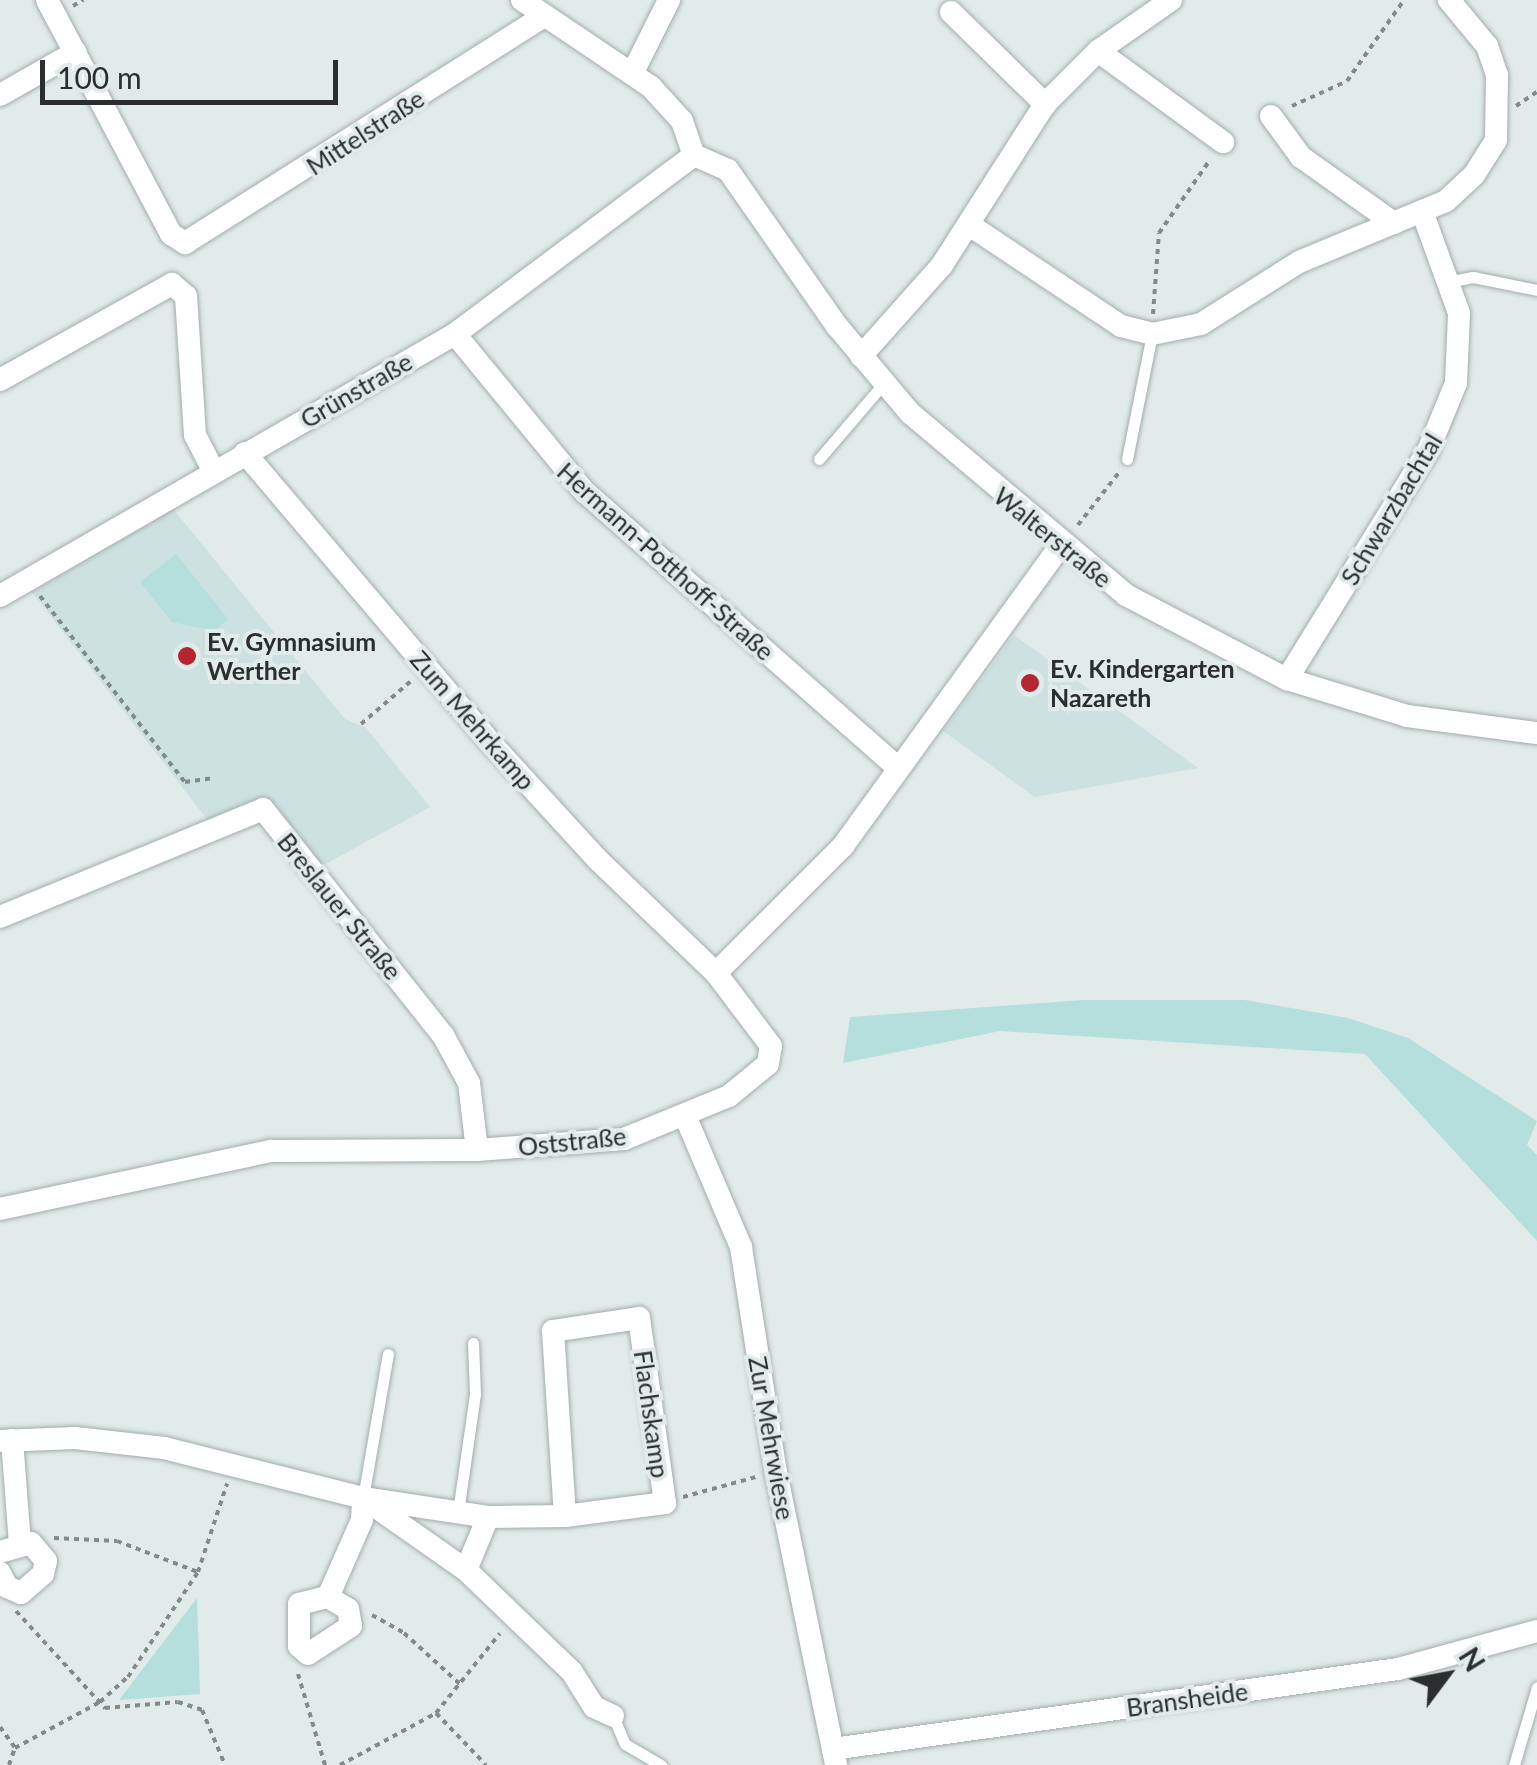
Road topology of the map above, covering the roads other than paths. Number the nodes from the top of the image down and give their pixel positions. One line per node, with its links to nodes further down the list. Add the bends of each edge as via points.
1 (46, 0): 9 (street)
2 (522, 0): 7 (street)
3 (669, 0): 10 (street)
4 (1171, 0): 8 (street)
5 (1449, 0): 16 (street, via 1488,46 1497,74 1496,140 1463,188)
6 (951, 12): 12 (street)
7 (543, 17): 10 (street); 19 (street, Mittelstraße)
8 (1098, 51): 12 (street); 14 (street)
9 (76, 52): 11 (street); 19 (street, via 171,234)
10 (632, 74): 15 (street, via 682,121)
11 (0, 95)
12 (1045, 104): 18 (street)
13 (1271, 116): 17 (street, via 1301,157)
14 (1223, 142)
15 (694, 155): 23 (street, Grünstraße); 25 (street, Walterstraße, via 728,170)
16 (1423, 214): 17 (street); 20 (street, Schwarzbachtal)
17 (1394, 223): 24 (street, via 1299,262 1201,324)
18 (971, 226): 24 (street, via 1085,308); 25 (street)
19 (184, 243): 21 (street)
20 (1452, 281): 22 (lane, via 1473,278); 34 (street, Schwarzbachtal, via 1461,344 1446,414)
21 (172, 284): 26 (street); 31 (street, via 186,296 194,435)
22 (1537, 290)
23 (455, 334): 28 (street, Grünstraße); 36 (street, Hermann-Potthoff-Straße, via 585,492)
24 (1152, 334): 30 (lane)
25 (861, 356): 27 (street, Walterstraße)
26 (0, 380)
27 (884, 383): 29 (lane); 32 (street, Walterstraße, via 969,469)
28 (245, 454): 31 (street, Grünstraße); 38 (street, Zum Mehrkamp, via 597,860)
29 (819, 459)
30 (1128, 459)
31 (214, 472): 33 (street, Grünstraße)
32 (1062, 544): 34 (street, Walterstraße, via 1126,595); 36 (street)
33 (0, 596)
34 (1287, 678): 35 (street, Walterstraße, via 1407,716)
35 (1537, 733)
36 (898, 768): 38 (street, via 843,846)
37 (0, 917): 40 (street, Breslauer Straße, via 263,810 443,1035 470,1083)
38 (716, 973): 39 (street, Oststraße, via 763,1027 771,1046 768,1064)
39 (686, 1118): 40 (street, Oststraße, via 624,1139); 56 (street, Zur Mehrwiese, via 740,1247 776,1472)
40 (478, 1150): 41 (street, Oststraße, via 272,1152)
41 (0, 1209)
42 (472, 1343): 46 (lane, via 475,1394)
43 (388, 1354): 45 (lane, via 382,1418)
44 (6, 1440): 45 (street, Flachskamp, via 75,1438 164,1448); 49 (street, Flachskamp)
45 (362, 1498): 46 (street, Flachskamp); 50 (street, Flachskamp); 52 (street, via 362,1520)
46 (458, 1512): 48 (street, Flachskamp)
47 (565, 1516): 47 (street, Flachskamp, via 664,1503 640,1318 553,1331); 48 (street, Flachskamp)
48 (488, 1517): 50 (street)
49 (20, 1548): 51 (street, Flachskamp, via 43,1574 27,1590)
50 (466, 1570): 55 (street, Flachskamp, via 572,1672 594,1707)
51 (7, 1582)
52 (328, 1597): 52 (street, via 300,1604 302,1651 316,1653 332,1644 352,1618)
53 (1537, 1631): 56 (street, Bransheide, via 1398,1669)
54 (1537, 1687): 58 (lane)
55 (614, 1716): 57 (lane, via 625,1744)
56 (834, 1757)
57 (661, 1765)
58 (1514, 1765)

